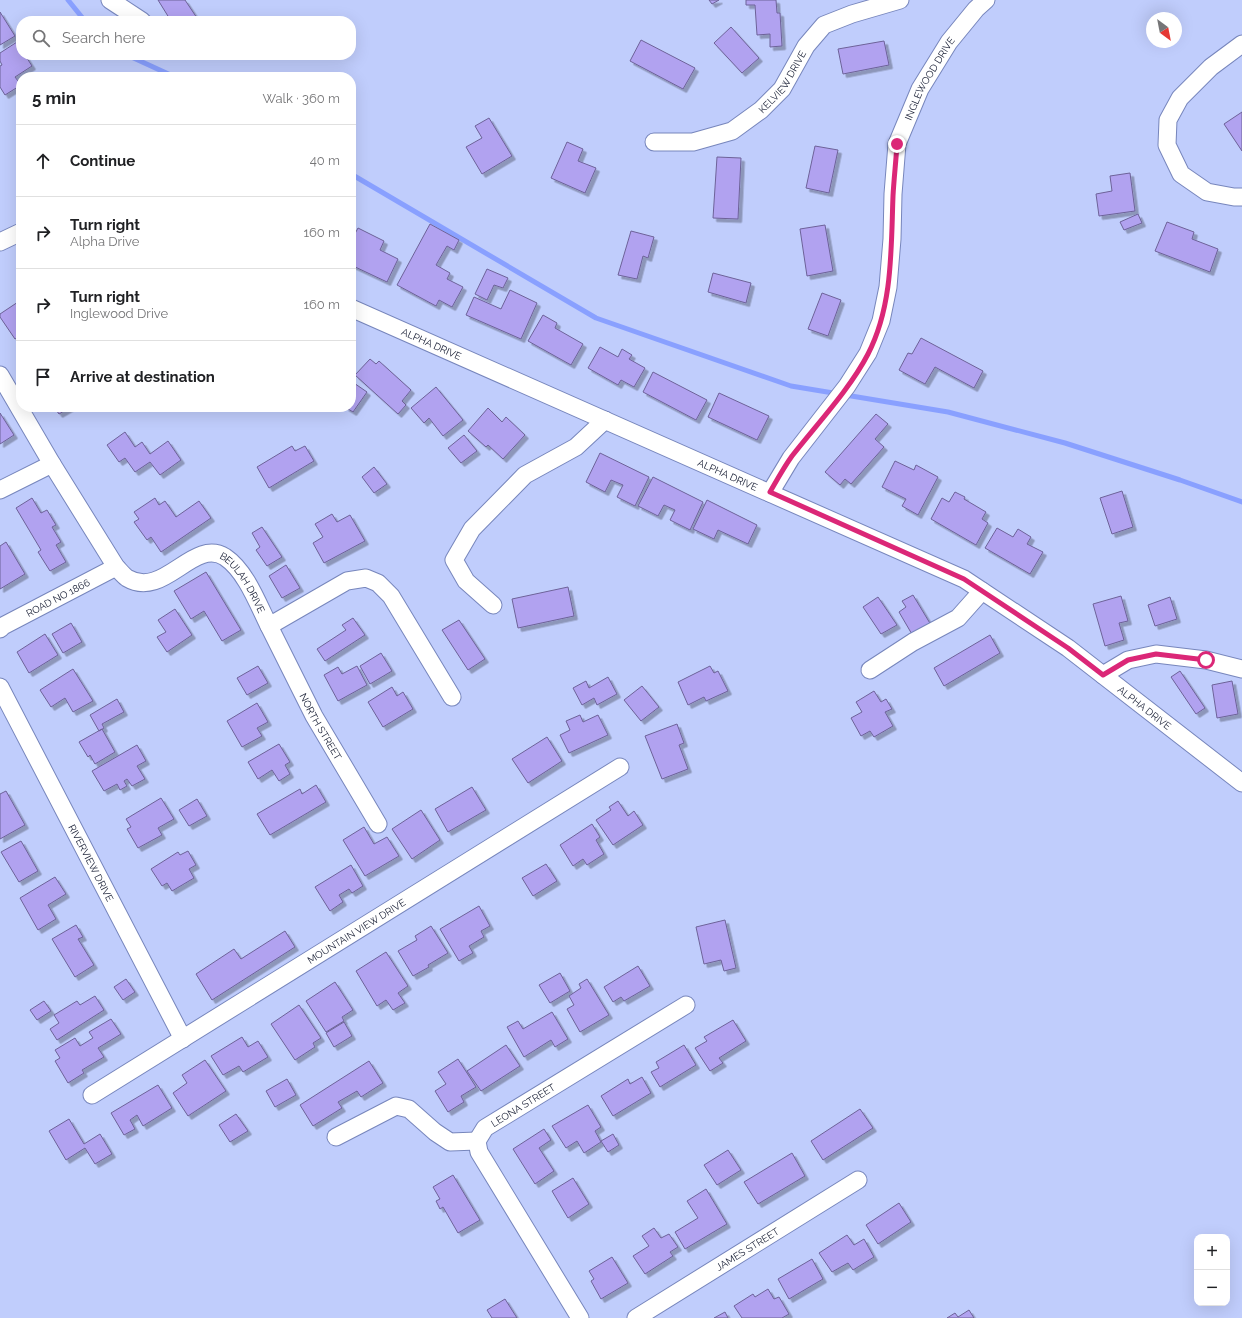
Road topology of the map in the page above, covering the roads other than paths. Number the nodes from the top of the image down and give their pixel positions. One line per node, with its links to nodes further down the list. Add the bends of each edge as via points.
1 (110, 0): 4 (street)
2 (900, 0): 6 (street, KELVIEW DRIVE, via 824,25 806,46 782,89 761,110 732,131 692,142)
3 (986, 0): 17 (street, INGLEWOOD DRIVE, via 949,42 920,89 897,144 888,287 881,321 868,353 847,386 791,458)
4 (134, 16)
5 (1242, 44): 7 (street, via 1211,67 1180,98 1168,120 1167,145 1181,174 1206,192)
6 (654, 142)
7 (1242, 197)
8 (16, 234): 9 (street)
9 (0, 242)
10 (356, 310): 14 (street, ALPHA DRIVE)
11 (0, 375): 12 (street, BEULAH DRIVE)
12 (16, 402)
13 (22, 412): 15 (street, BEULAH DRIVE)
14 (605, 420): 17 (street, ALPHA DRIVE); 20 (street, via 576,447 525,475 472,529 454,560 466,581)
15 (52, 464): 16 (street); 18 (street, BEULAH DRIVE)
16 (0, 490)
17 (770, 492): 19 (street, ALPHA DRIVE, via 964,579)
18 (116, 567): 21 (street, BEULAH DRIVE, via 127,578 144,583 163,578 194,558 209,552 224,556 245,578); 22 (street, ROAD NO 1866)
19 (982, 591): 24 (street, via 958,618 913,642); 25 (street, ALPHA DRIVE, via 1068,648)
20 (493, 605)
21 (269, 626): 27 (street, BEULAH DRIVE, via 347,581 366,578 378,583 391,596); 30 (street, NORTH STREET, via 314,716)
22 (0, 629)
23 (1242, 669): 25 (street, via 1206,660 1156,654 1128,660)
24 (870, 670)
25 (1103, 675): 29 (street, ALPHA DRIVE)
26 (0, 687): 32 (street, RIVERVIEW DRIVE)
27 (452, 697)
28 (620, 767): 32 (street, MOUNTAIN VIEW DRIVE)
29 (1242, 783)
30 (378, 824)
31 (686, 1005): 35 (street, LEONA STREET, via 485,1128)
32 (183, 1039): 33 (street, MOUNTAIN VIEW DRIVE)
33 (92, 1095)
34 (336, 1137): 35 (street, via 396,1106 409,1109 450,1142)
35 (477, 1141): 37 (street, via 479,1152)
36 (858, 1180): 38 (street, JAMES STREET)
37 (580, 1318)
38 (636, 1318)

